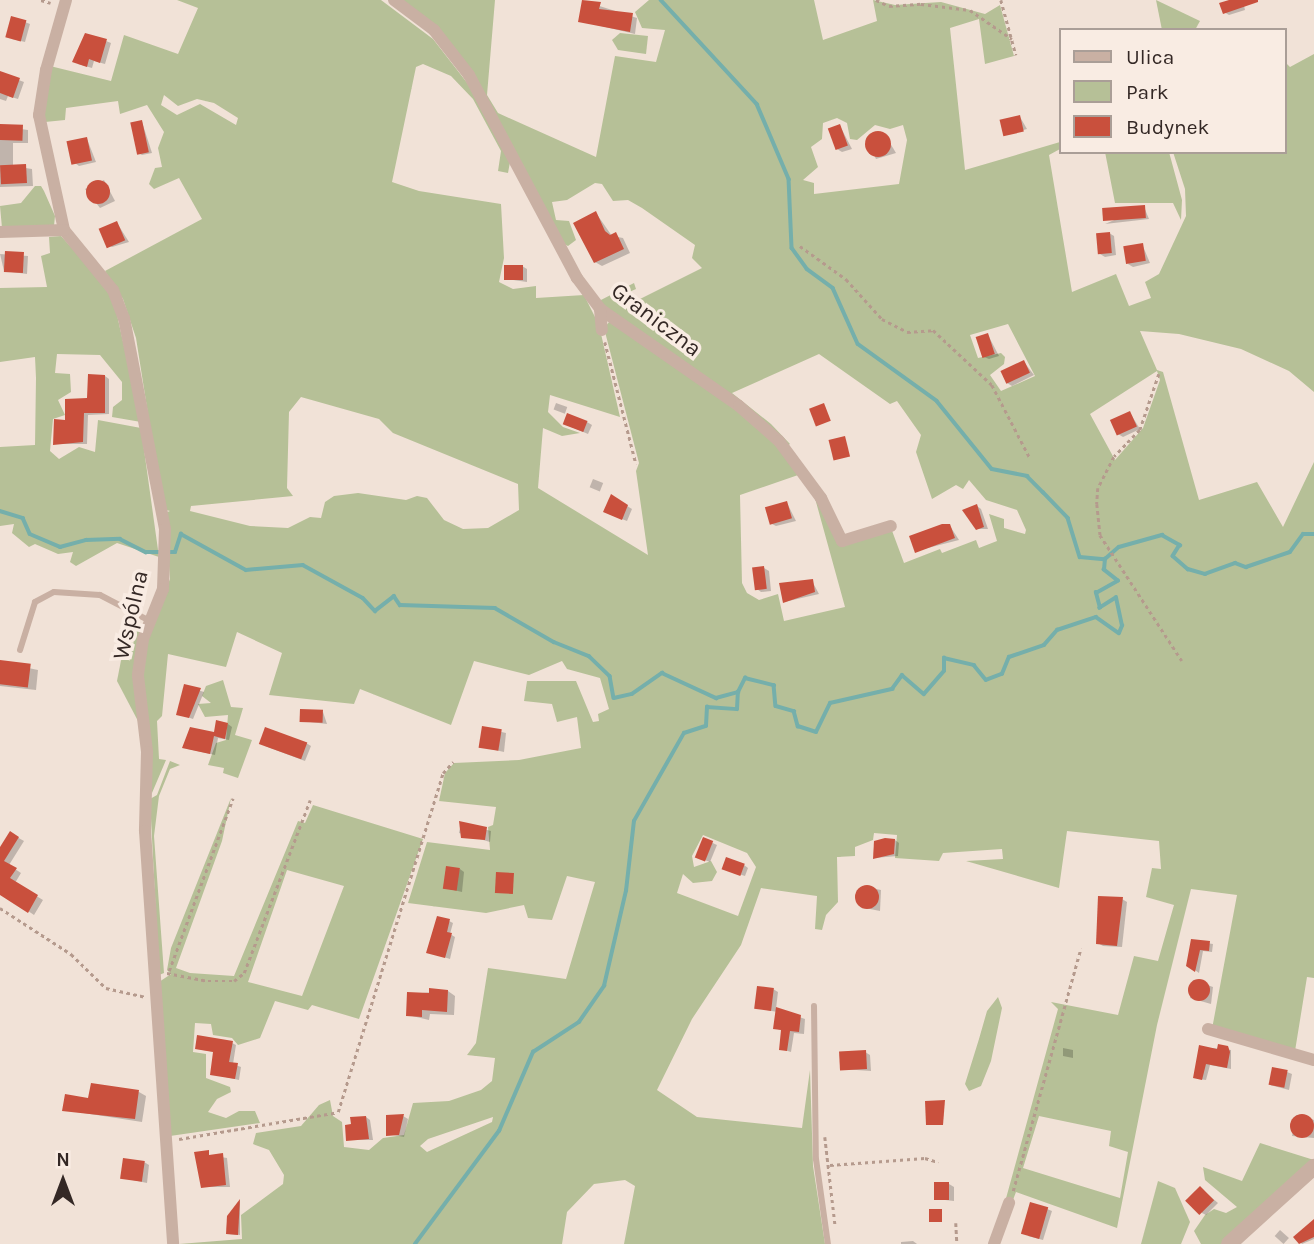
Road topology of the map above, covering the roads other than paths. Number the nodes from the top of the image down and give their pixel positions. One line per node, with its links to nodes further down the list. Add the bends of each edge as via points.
1 (66, 0): 3 (street, Wspólna, via 39,115)
2 (394, 0): 5 (street, Graniczna, via 434,30 469,75 577,278)
3 (64, 230): 4 (street); 8 (street, Wspólna, via 113,290 124,318 164,544 163,589)
4 (0, 232)
5 (600, 309): 6 (street); 7 (street, Graniczna, via 739,406 779,441 821,498 842,541)
6 (602, 330)
7 (891, 526)
8 (150, 621): 9 (lane, via 100,595 54,592 35,602); 15 (street, Wspólna, via 138,676 147,752 145,831)
9 (20, 650)
10 (814, 1006): 16 (lane, via 814,1129)
11 (1208, 1029): 12 (street)
12 (1314, 1060)
13 (1314, 1167): 18 (street)
14 (1009, 1203): 17 (street)
15 (173, 1244)
16 (828, 1244)
17 (994, 1244)
18 (1229, 1244)

